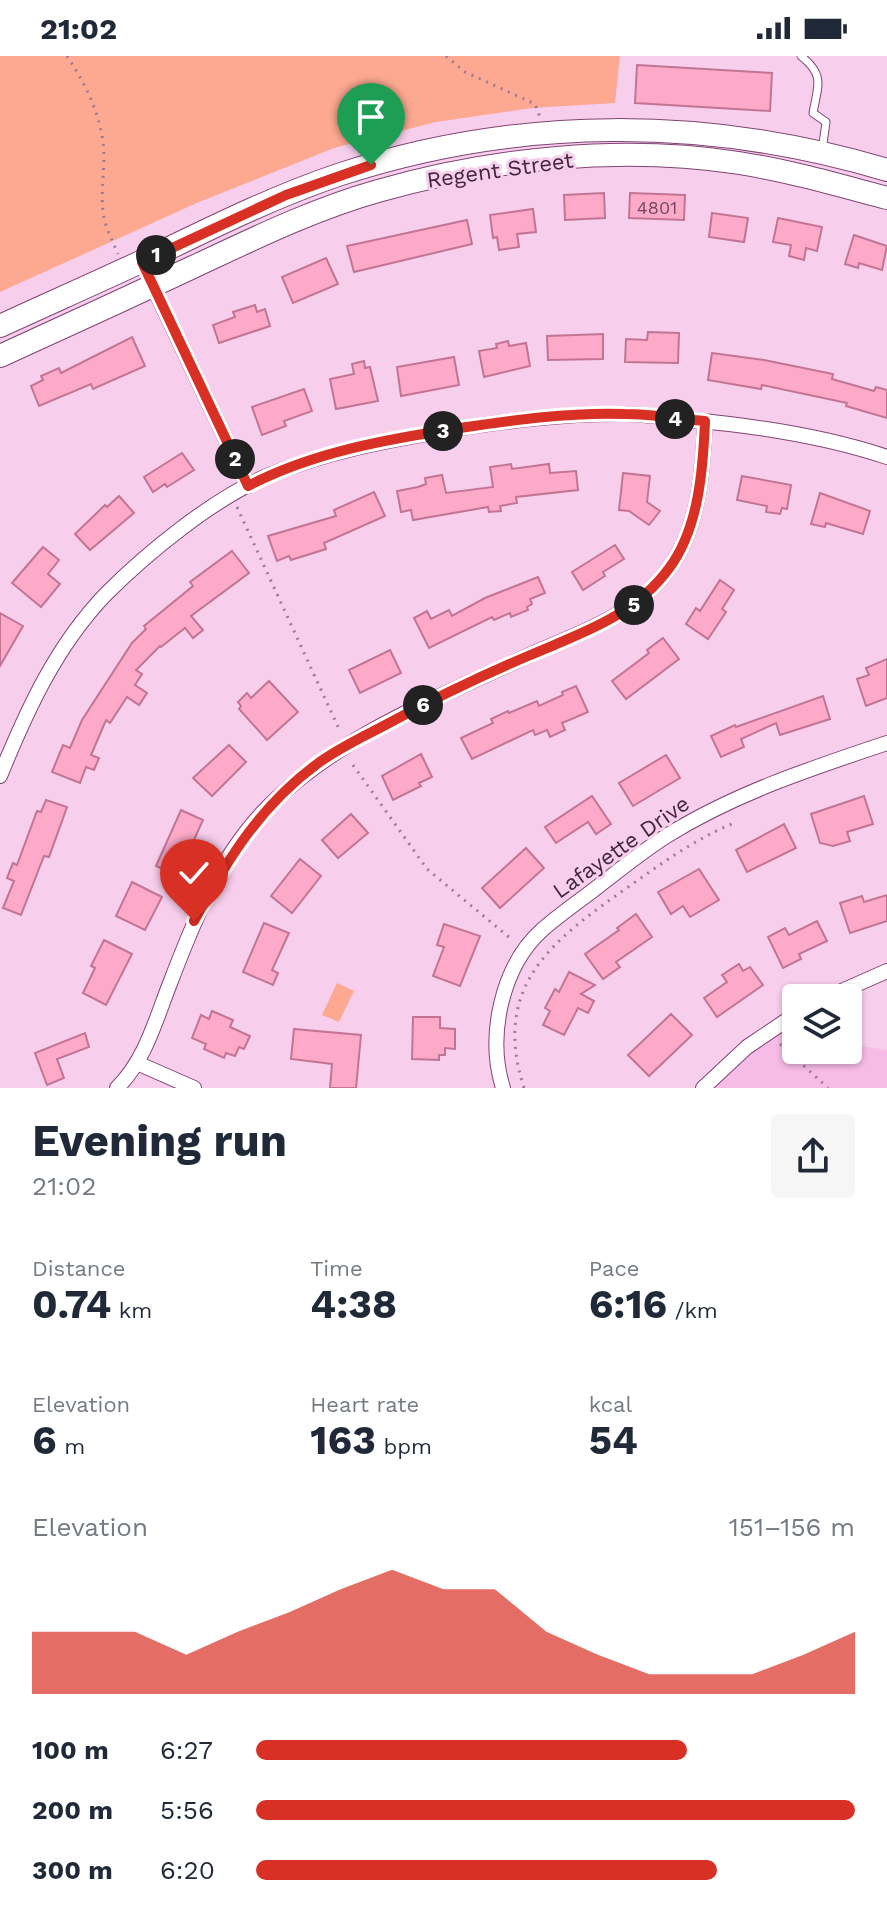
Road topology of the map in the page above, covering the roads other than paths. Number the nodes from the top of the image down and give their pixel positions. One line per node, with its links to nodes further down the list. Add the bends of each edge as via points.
1 (801, 56): 2 (lane, via 820,79 813,113 826,122)
2 (822, 151): 3 (street, Regent Street); 5 (street, Regent Street, via 679,131 594,129 515,135 409,155 336,176)
3 (887, 170)
4 (887, 198): 6 (street, Regent Street, via 800,174 708,160 634,156 518,163 415,182 342,203)
5 (130, 259): 6 (street); 7 (street, Regent Street)
6 (153, 286): 8 (street, Regent Street); 11 (street)
7 (0, 326)
8 (0, 356)
9 (705, 421): 10 (street, via 810,436); 11 (street, via 626,414 494,423 369,444); 17 (street, via 693,519 671,566 633,607 345,745 266,808 224,865 194,921)
10 (887, 457)
11 (248, 486): 13 (street, via 150,553 86,617 31,703)
12 (887, 743): 20 (street, Lafayette Drive, via 784,779 702,816 540,931 522,954 501,1005 496,1034)
13 (0, 776)
14 (887, 971): 15 (street)
15 (858, 984)
16 (782, 1023): 21 (street)
17 (137, 1063): 18 (street); 19 (street)
18 (117, 1088)
19 (194, 1088)
20 (503, 1088)
21 (703, 1088)

